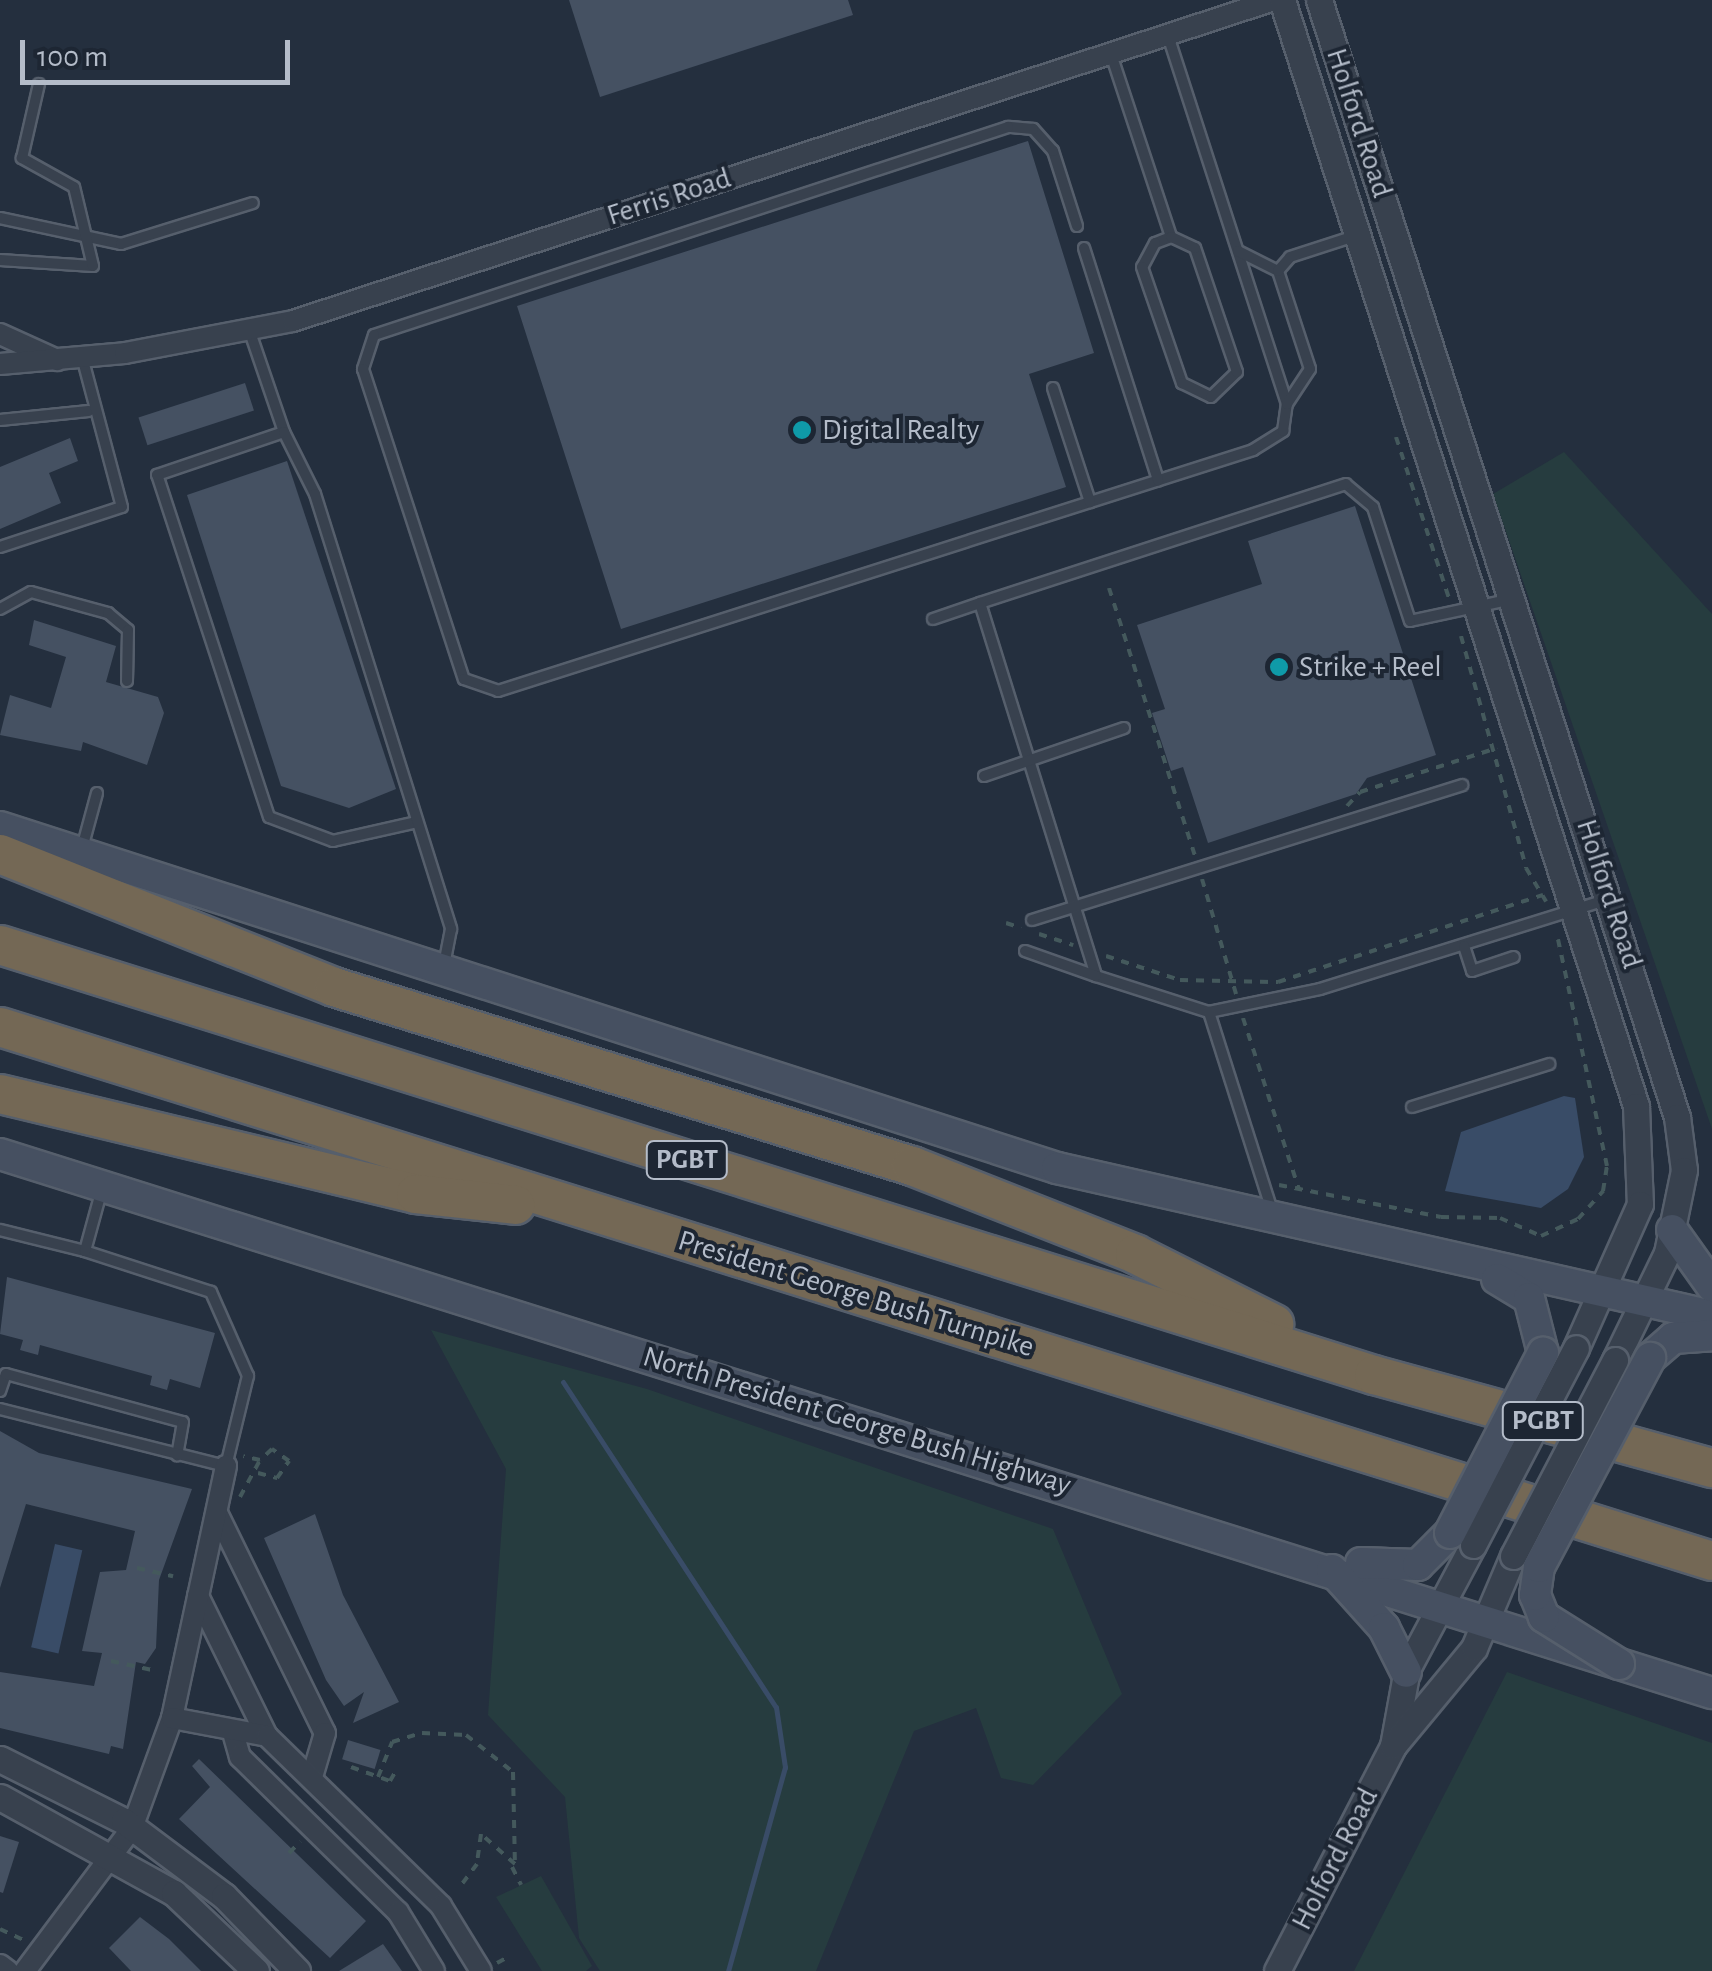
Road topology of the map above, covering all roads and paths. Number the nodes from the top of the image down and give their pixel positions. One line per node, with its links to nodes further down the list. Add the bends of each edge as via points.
1 (1274, 0): 4 (street, Ferris Road)
2 (1282, 0): 11 (street, Holford Road)
3 (1319, 0): 32 (street, Holford Road)
4 (1168, 36): 5 (street, Ferris Road); 14 (lane)
5 (1111, 54): 12 (lane); 17 (street, Ferris Road)
6 (39, 84): 10 (lane, via 22,158 74,187)
7 (254, 203): 10 (lane, via 120,244)
8 (0, 218): 10 (lane)
9 (1077, 226): 29 (lane, via 1053,150 1033,129 1008,128 386,328 362,355 464,680 482,692)
10 (86, 236): 15 (lane, via 93,266)
11 (1356, 236): 16 (lane, via 1290,257); 37 (street, Holford Road)
12 (1171, 237): 12 (lane, via 1155,243 1142,266 1182,382 1210,397 1237,372 1195,248)
13 (1084, 248): 28 (lane)
14 (1238, 251): 16 (lane); 23 (lane)
15 (0, 260)
16 (1278, 271): 23 (lane, via 1310,369)
17 (250, 332): 19 (street, Ferris Road); 26 (lane)
18 (0, 334): 20 (street, Ferris Road)
19 (82, 358): 20 (street, Ferris Road); 24 (lane)
20 (57, 360): 21 (street, Ferris Road)
21 (0, 364)
22 (1053, 388): 29 (lane)
23 (1287, 404): 28 (lane, via 1283,431 1269,443)
24 (89, 411): 25 (lane); 30 (lane, via 122,507)
25 (0, 420)
26 (284, 432): 46 (lane, via 315,494); 46 (lane, via 157,475 261,801 284,826 333,841)
27 (1396, 437): 34 (path)
28 (1158, 480): 29 (lane)
29 (1090, 502)
30 (0, 548)
31 (1109, 588): 48 (path, via 1195,855)
32 (1514, 599): 37 (lane); 53 (street, Holford Road)
33 (980, 603): 36 (lane); 37 (lane, via 1346,484 1373,507 1410,621); 41 (lane)
34 (1451, 603)
35 (0, 609): 38 (lane, via 31,592 108,612 128,630)
36 (932, 618)
37 (1469, 620): 40 (path); 54 (street, Holford Road)
38 (128, 681)
39 (1124, 728): 41 (lane)
40 (1497, 748): 45 (path, via 1360,792); 52 (path, via 1520,849)
41 (1029, 760): 42 (lane); 55 (lane)
42 (984, 776)
43 (1462, 785): 55 (lane)
44 (97, 793): 49 (lane)
45 (1332, 811)
46 (417, 822): 65 (lane, via 451,929)
47 (0, 827): 49 (main road)
48 (1212, 848)
49 (80, 852): 65 (main road)
50 (0, 854): 90 (highway, via 334,987 912,1166 1135,1254)
51 (1202, 879): 67 (path)
52 (1543, 894): 54 (path); 67 (path, via 1278,982)
53 (1611, 898): 54 (lane); 82 (street, Holford Road, via 1682,1140)
54 (1560, 907): 60 (lane); 86 (street, Holford Road, via 1636,1106 1643,1164 1640,1204)
55 (1075, 908): 56 (lane); 66 (lane)
56 (1032, 920)
57 (1006, 923): 61 (path)
58 (1558, 935): 78 (path, via 1602,1111 1606,1181 1596,1202 1541,1236 1500,1218 1441,1217)
59 (0, 944): 90 (highway, PGBT)
60 (1464, 946): 64 (lane, via 1472,971); 69 (lane)
61 (1076, 947)
62 (1025, 951): 66 (lane)
63 (1107, 956): 67 (path)
64 (1514, 957)
65 (444, 967): 80 (main road, via 1057,1168)
66 (1096, 976): 69 (lane)
67 (1233, 984): 68 (path)
68 (1235, 993)
69 (1209, 1012): 80 (lane)
70 (1244, 1021): 78 (path)
71 (0, 1027): 79 (highway, President George Bush Turnpike / PGBT)
72 (1549, 1064): 74 (lane)
73 (0, 1094): 79 (highway, via 416,1194)
74 (1412, 1107)
75 (0, 1154): 76 (main road, North President George Bush Highway)
76 (103, 1185): 83 (lane); 100 (main road, North President George Bush Highway)
77 (1280, 1185): 78 (path)
78 (1299, 1189)
79 (602, 1214): 101 (highway, President George Bush Turnpike / PGBT)
80 (1275, 1220): 84 (main road)
81 (0, 1230): 83 (lane)
82 (1672, 1230): 85 (main road); 87 (street, Holford Road)
83 (86, 1251): 95 (lane, via 211,1292 248,1376)
84 (1458, 1262): 86 (main road); 99 (main road, bridge, via 1529,1298 1543,1353)
85 (1712, 1286)
86 (1605, 1292): 87 (main road); 99 (street, Holford Road, bridge)
87 (1646, 1299): 88 (main road); 107 (street, Holford Road, bridge)
88 (1712, 1316)
89 (1712, 1335): 109 (main road, bridge, via 1673,1338 1650,1358 1539,1567 1536,1596 1544,1617)
90 (1374, 1374): 96 (highway, PGBT)
91 (0, 1391): 93 (lane, via 6,1374 183,1422)
92 (0, 1408): 93 (lane)
93 (177, 1454): 95 (lane)
94 (260, 1460): 95 (path); 97 (path); 97 (path, via 272,1449 289,1461 277,1478)
95 (234, 1461): 98 (street)
96 (1712, 1468)
97 (258, 1473): 98 (path)
98 (226, 1509): 105 (street); 120 (street, via 325,1733)
99 (1462, 1539): 100 (main road, via 1418,1566); 106 (street, Holford Road)
100 (1283, 1554): 103 (main road, North President George Bush Highway)
101 (1712, 1561)
102 (137, 1568): 104 (path)
103 (1330, 1568): 106 (main road, North President George Bush Highway); 111 (main road, via 1384,1628)
104 (173, 1576)
105 (198, 1596): 113 (street); 115 (street)
106 (1446, 1603): 107 (main road, North President George Bush Highway); 111 (street, Holford Road)
107 (1486, 1617): 109 (main road, North President George Bush Highway); 116 (street, Holford Road, via 1432,1707)
108 (112, 1662): 110 (path)
109 (1619, 1664): 112 (main road, North President George Bush Highway)
110 (152, 1670)
111 (1406, 1672): 116 (street, Holford Road)
112 (1712, 1693)
113 (172, 1718): 114 (street); 123 (street)
114 (234, 1736): 115 (street); 131 (street, via 252,1770)
115 (268, 1736): 120 (street)
116 (1393, 1746): 141 (street, Holford Road)
117 (0, 1760): 123 (street)
118 (351, 1767): 121 (path)
119 (398, 1769): 121 (path, via 394,1780)
120 (312, 1777): 129 (street)
121 (378, 1777): 127 (path, via 400,1738 476,1740 518,1780)
122 (0, 1797): 126 (street)
123 (132, 1828): 126 (street); 138 (street, via 224,1896)
124 (304, 1838): 125 (path)
125 (288, 1853)
126 (116, 1856): 136 (street); 137 (street, via 174,1892)
127 (512, 1867): 128 (path, via 481,1834 477,1864); 130 (path)
128 (462, 1884)
129 (422, 1885): 131 (street); 140 (street)
130 (521, 1886)
131 (398, 1912): 139 (street)
132 (0, 1929): 133 (path)
133 (24, 1940)
134 (0, 1965): 135 (street)
135 (8, 1971)
136 (26, 1971)
137 (256, 1971)
138 (297, 1971)
139 (434, 1971)
140 (481, 1971)
141 (1277, 1971)

